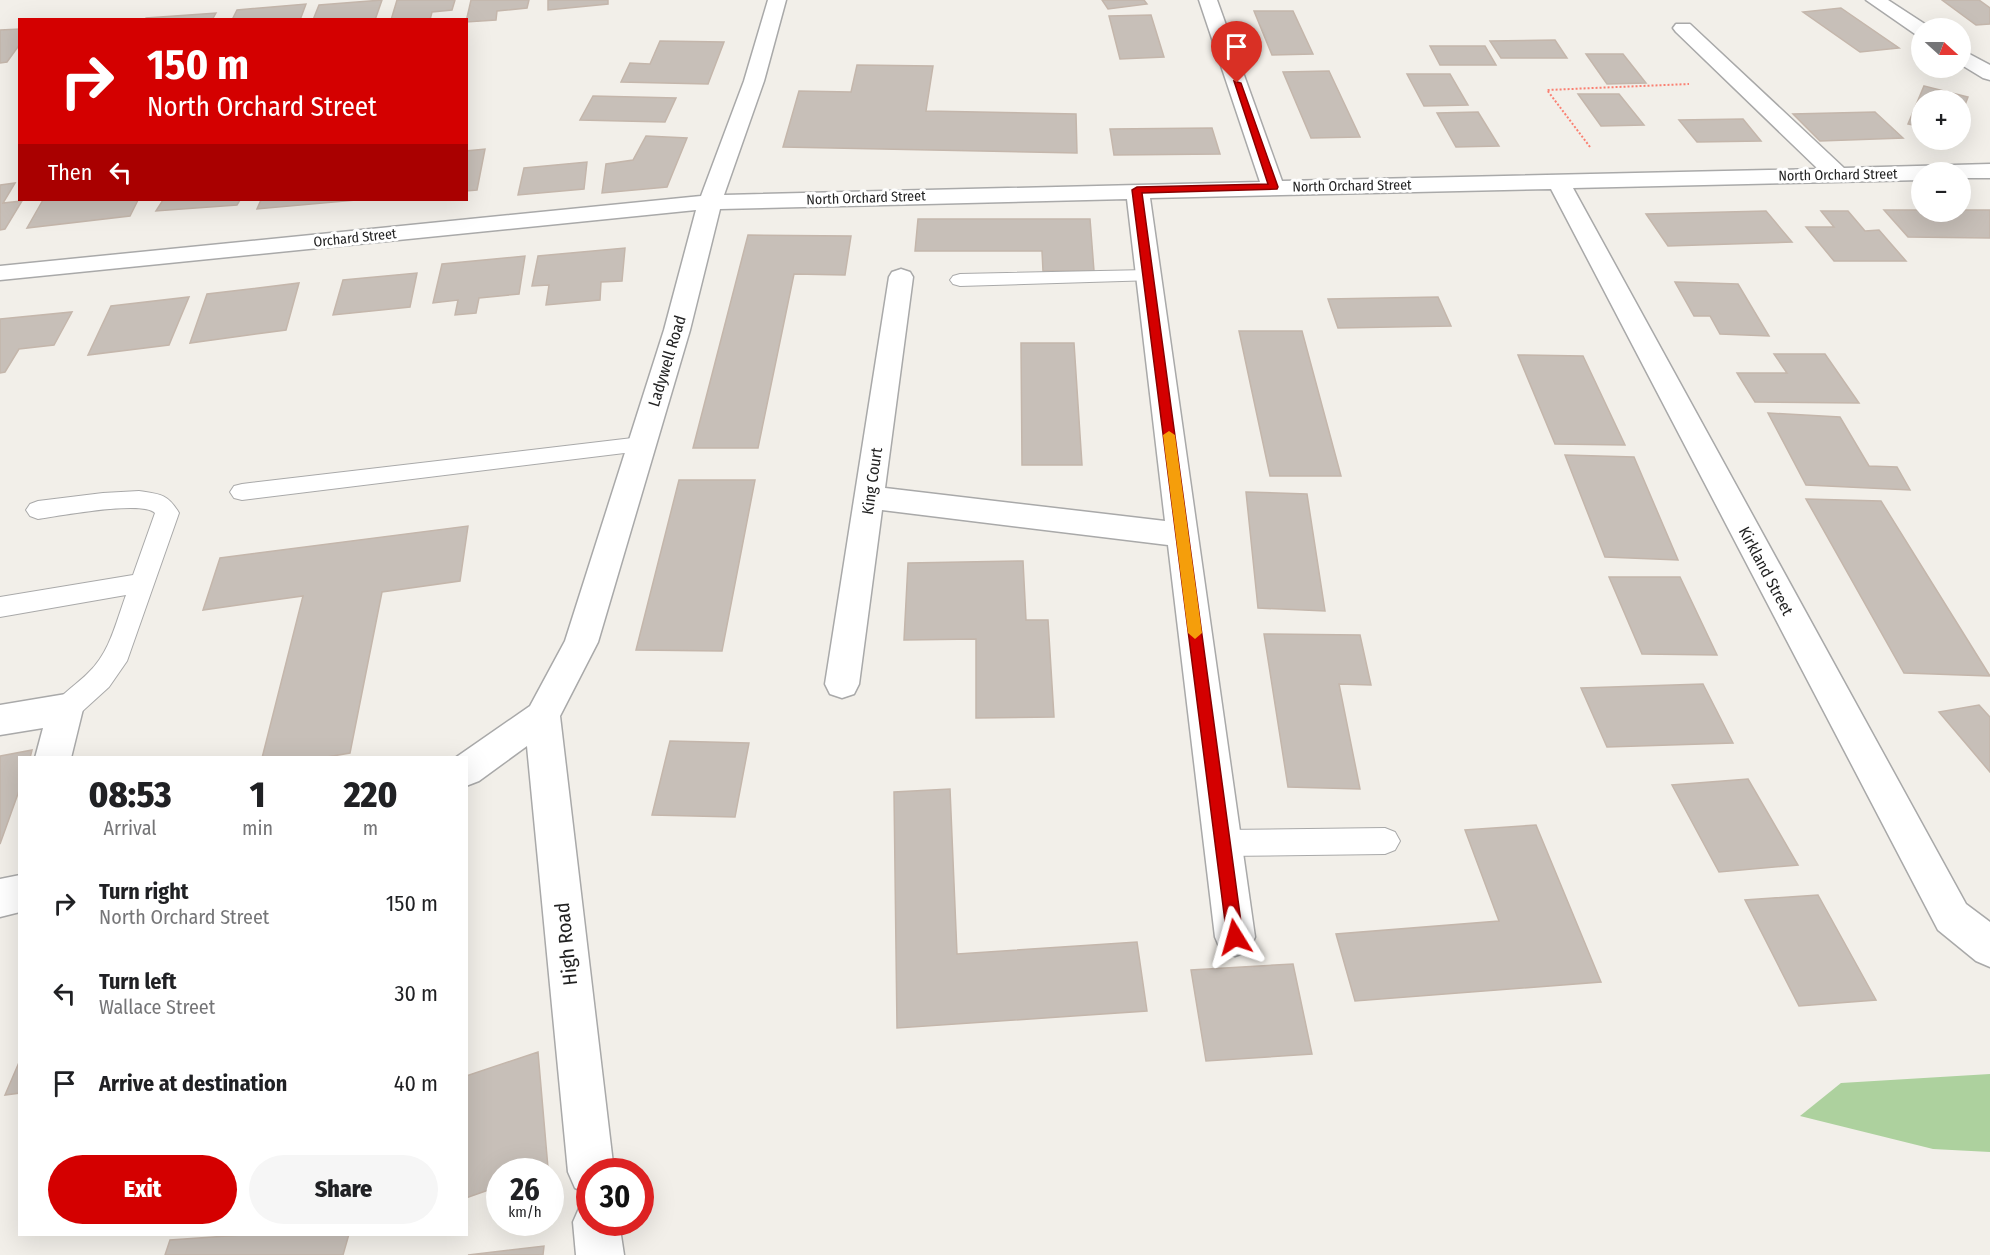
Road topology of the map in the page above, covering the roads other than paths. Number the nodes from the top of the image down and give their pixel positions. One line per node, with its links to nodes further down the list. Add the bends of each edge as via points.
1 (777, 0): 15 (street, Ladywell Road, via 754,81)
2 (1208, 0): 13 (street)
3 (1875, 0): 4 (street)
4 (1911, 23)
5 (1683, 28): 11 (street)
6 (1971, 62): 7 (street)
7 (1990, 74)
8 (1971, 171): 9 (street)
9 (1990, 171)
10 (1911, 173): 11 (street, North Orchard Street)
11 (1838, 175): 12 (street, North Orchard Street)
12 (1558, 181): 13 (street, North Orchard Street); 38 (street, Kirkland Street, via 1952,917)
13 (1273, 187): 14 (street, North Orchard Street)
14 (1137, 190): 15 (street, North Orchard Street); 17 (street)
15 (710, 202): 16 (street, Orchard Street); 20 (street, Ladywell Road, via 677,330)
16 (0, 273)
17 (1148, 276): 19 (lane); 24 (street)
18 (901, 277): 22 (street, King Court)
19 (960, 280)
20 (641, 445): 21 (lane); 29 (street, Ladywell Road, via 581,642)
21 (242, 492)
22 (869, 497): 24 (street); 27 (street, King Court)
23 (38, 510): 25 (lane, via 120,500 162,505 167,513)
24 (1182, 535): 34 (street)
25 (142, 583): 26 (lane); 28 (lane, via 118,654 100,679)
26 (0, 607)
27 (842, 684)
28 (66, 709): 30 (street); 31 (street)
29 (542, 716): 32 (street); 39 (street, High Road)
30 (0, 720)
31 (54, 756)
32 (468, 769)
33 (1385, 841): 34 (lane)
34 (1222, 843): 37 (street)
35 (18, 893): 36 (street)
36 (0, 898)
37 (1235, 937)
38 (1990, 947)
39 (589, 1158)
40 (598, 1236): 41 (street)
41 (600, 1255)

